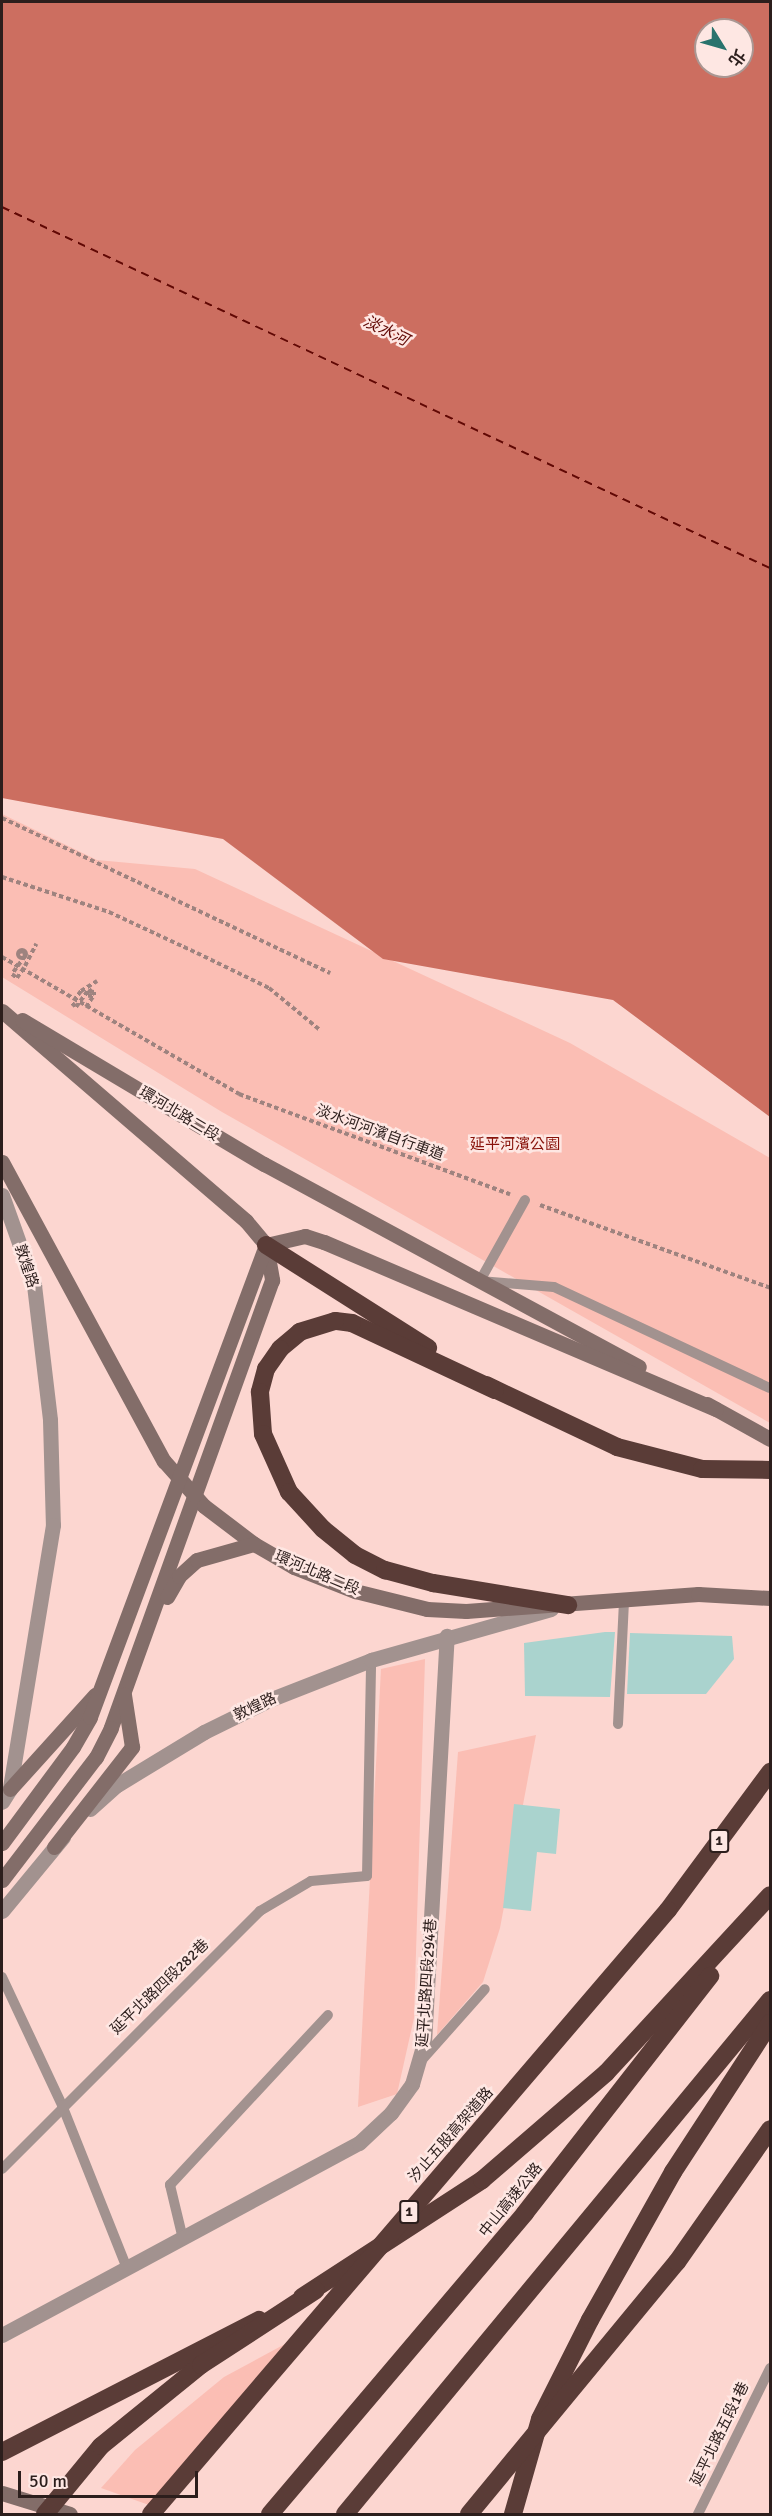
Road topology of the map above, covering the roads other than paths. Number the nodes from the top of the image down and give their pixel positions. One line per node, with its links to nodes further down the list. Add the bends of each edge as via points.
1 (2, 1009): 5 (main road, via 246,1221); 6 (main road, 環河北路二段, via 264,1164)
2 (2, 1162): 12 (main road, 環河北路二段, via 153,1444)
3 (2, 1195): 25 (street, 敦煌路, via 34,1285 50,1420 53,1525)
4 (525, 1200): 6 (lane)
5 (266, 1245): 8 (highway); 9 (main road, via 305,1236 324,1242); 12 (main road); 13 (main road, via 272,1280)
6 (480, 1281): 7 (lane, via 554,1287); 9 (main road, 環河北路二段)
7 (771, 1388)
8 (495, 1390): 11 (highway, via 617,1446 702,1469); 17 (highway, via 352,1323 335,1321 300,1332 280,1349 266,1369 260,1392 263,1434 289,1492 323,1529 355,1555 385,1569 433,1583)
9 (716, 1409): 10 (main road, 環河北路二段)
10 (771, 1439)
11 (771, 1470)
12 (179, 1481): 13 (main road, 環河北路二段); 21 (main road)
13 (195, 1497): 14 (main road, 環河北路二段); 18 (main road)
14 (254, 1544): 17 (main road, 環河北路二段, via 294,1567 355,1591 427,1609 466,1611); 18 (main road, via 215,1553 187,1568)
15 (771, 1598): 16 (main road, 環河北路二段, via 698,1594)
16 (624, 1600): 17 (main road, 環河北路二段); 23 (lane)
17 (568, 1605): 19 (street, 敦煌路)
18 (148, 1628): 22 (main road)
19 (447, 1636): 20 (street, 敦煌路); 36 (street, 延平北路四段294巷)
20 (371, 1660): 27 (street, 敦煌路, via 269,1700 204,1732 117,1785); 37 (lane, 延平北路四段282巷, via 367,1876 311,1881 260,1911)
21 (103, 1686): 25 (main road); 26 (main road, via 73,1747)
22 (124, 1695): 27 (main road, via 132,1747); 28 (main road, via 96,1757)
23 (618, 1724)
24 (771, 1772): 49 (highway, 汐止五股高架道路 / 1, bridge, via 668,1910)
25 (6, 1795)
26 (2, 1843)
27 (54, 1847): 30 (street, 敦煌路)
28 (2, 1881)
29 (771, 1897): 42 (highway, 1, via 606,2073 482,2180); 50 (highway, 中山高速公路 / 1, via 525,2213)
30 (2, 1911)
31 (2, 1977): 37 (lane)
32 (484, 1989): 36 (lane)
33 (771, 2000): 51 (highway)
34 (328, 2015): 40 (lane, via 170,2185)
35 (771, 2023): 53 (highway, bridge, via 672,2172 540,2419)
36 (421, 2061): 40 (street, 延平北路四段294巷, via 412,2084 391,2113 359,2143)
37 (62, 2105): 39 (lane, 延平北路四段282巷); 41 (lane)
38 (771, 2130): 52 (highway, bridge, via 676,2262)
39 (2, 2169)
40 (183, 2239): 41 (street, 延平北路四段294巷)
41 (128, 2268): 43 (street, 延平北路四段294巷)
42 (316, 2290): 45 (highway, bridge); 47 (highway, 1, bridge, via 201,2365 101,2446)
43 (2, 2336)
44 (771, 2368): 54 (lane, 延平北路五段1巷)
45 (2, 2452)
46 (2, 2493): 48 (main road)
47 (45, 2514)
48 (70, 2514)
49 (151, 2514)
50 (270, 2514)
51 (345, 2514)
52 (469, 2514)
53 (513, 2514)
54 (698, 2514)

